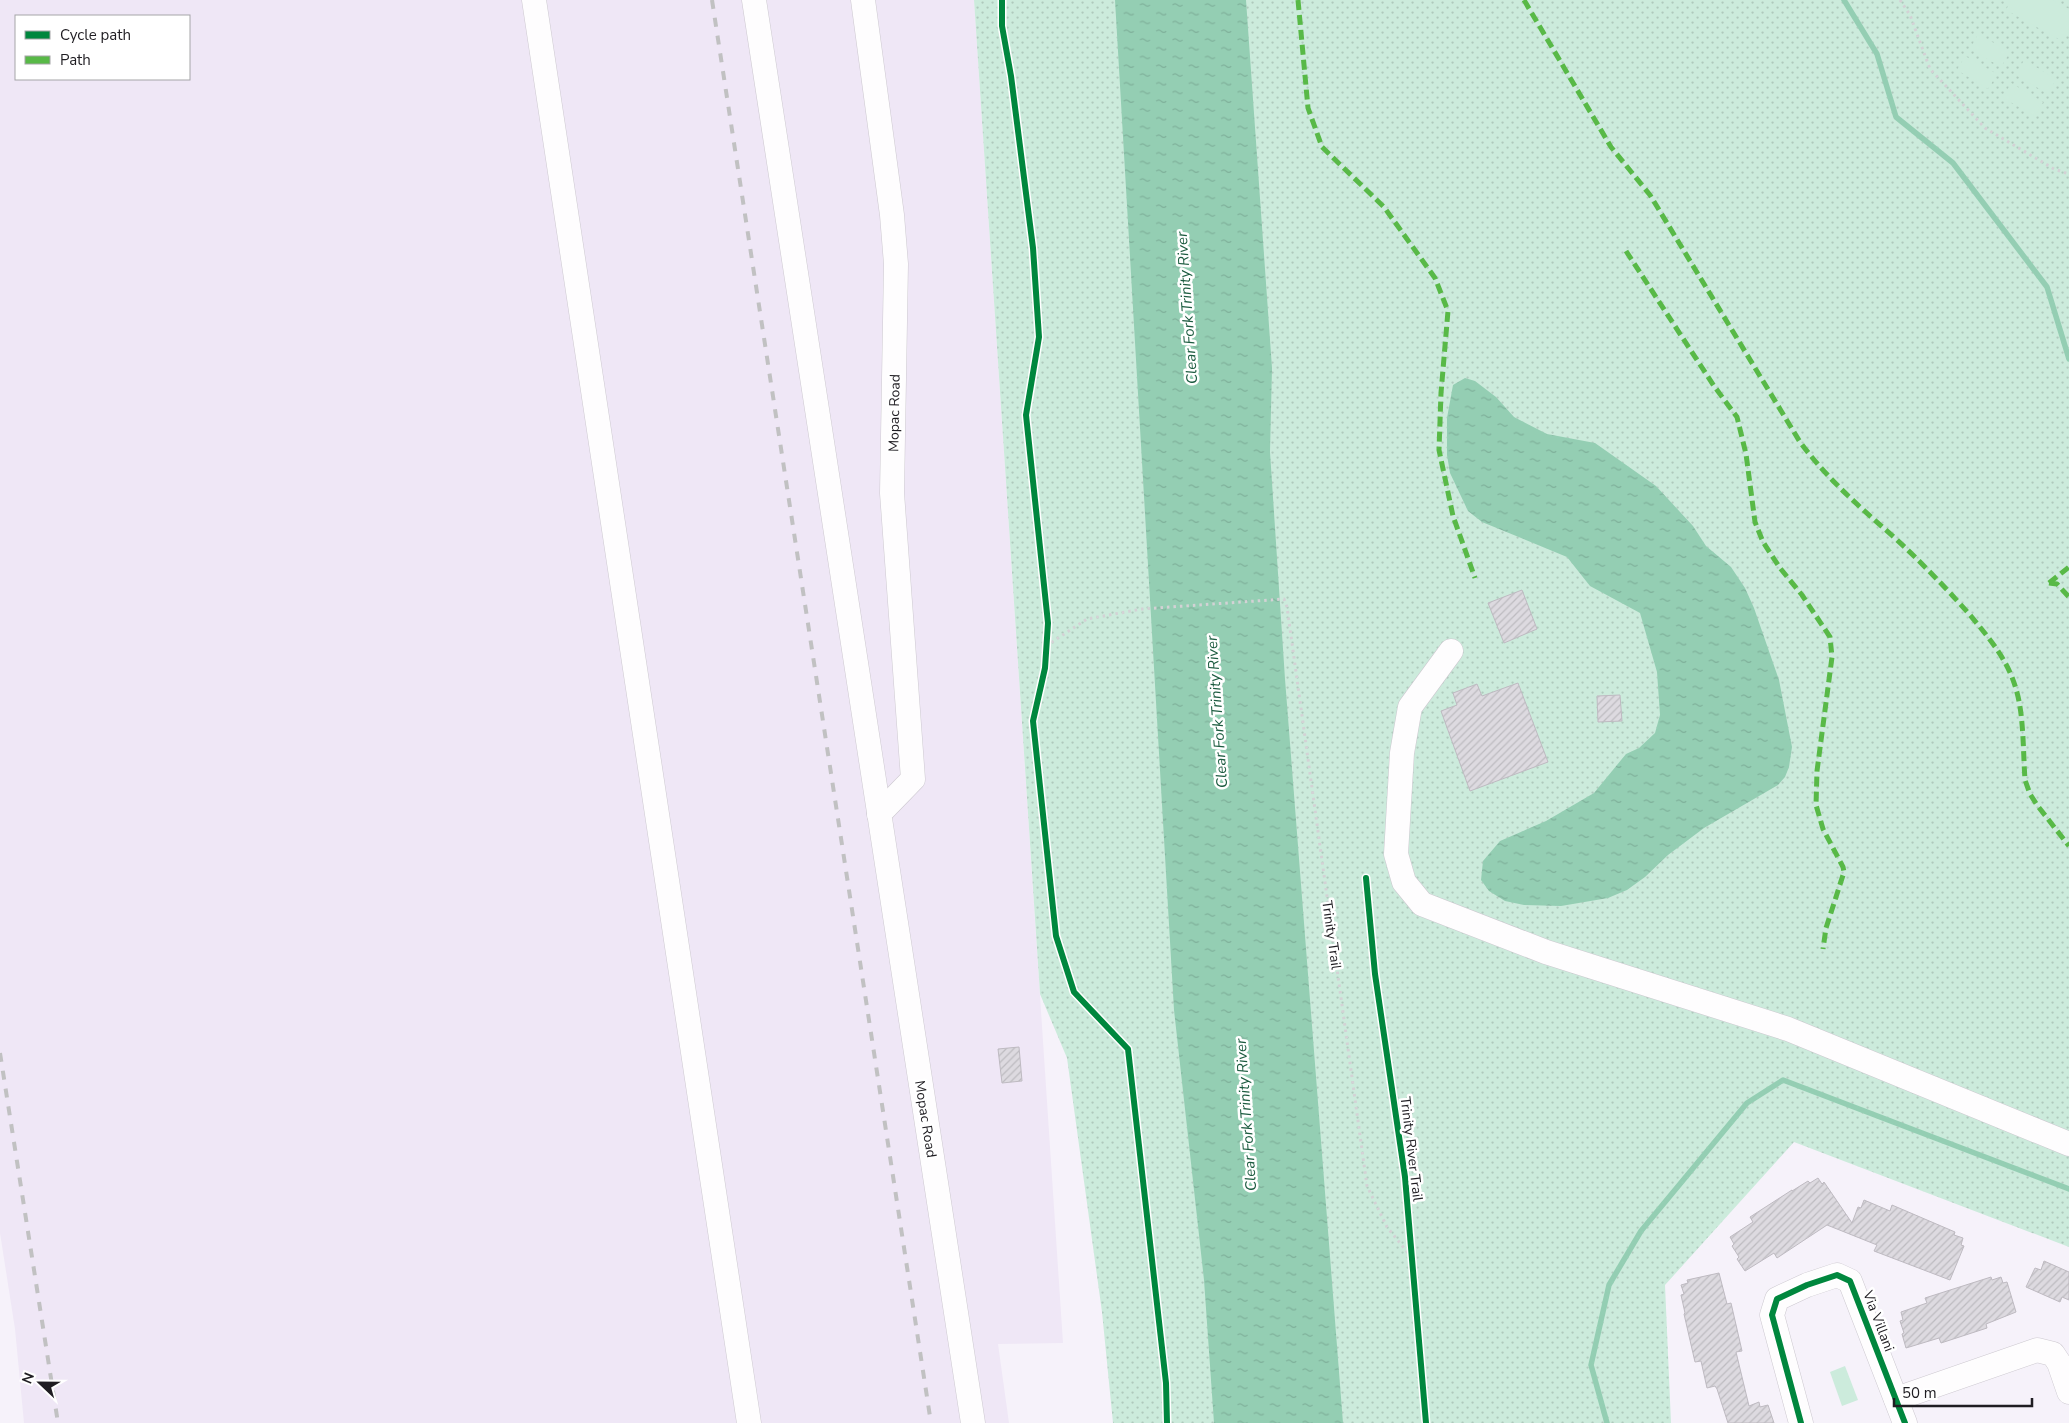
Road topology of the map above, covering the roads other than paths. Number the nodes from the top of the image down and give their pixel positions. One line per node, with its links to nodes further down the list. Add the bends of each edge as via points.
1 (534, 0): 9 (street)
2 (754, 0): 5 (street, Mopac Road)
3 (863, 0): 5 (street, Mopac Road, via 896,264 892,493 913,779)
4 (1451, 651): 6 (street, via 1410,707 1402,753 1396,854 1404,882 1422,904 1546,952 1788,1029)
5 (879, 814): 10 (street, Mopac Road)
6 (2069, 1144)
7 (2069, 1392): 8 (street, via 2053,1354 2037,1350)
8 (1896, 1399): 11 (street, Via Villani, via 1850,1282 1837,1275 1777,1300 1772,1315); 12 (street, Via Villani)
9 (749, 1423)
10 (973, 1423)
11 (1801, 1423)
12 (1905, 1423)

